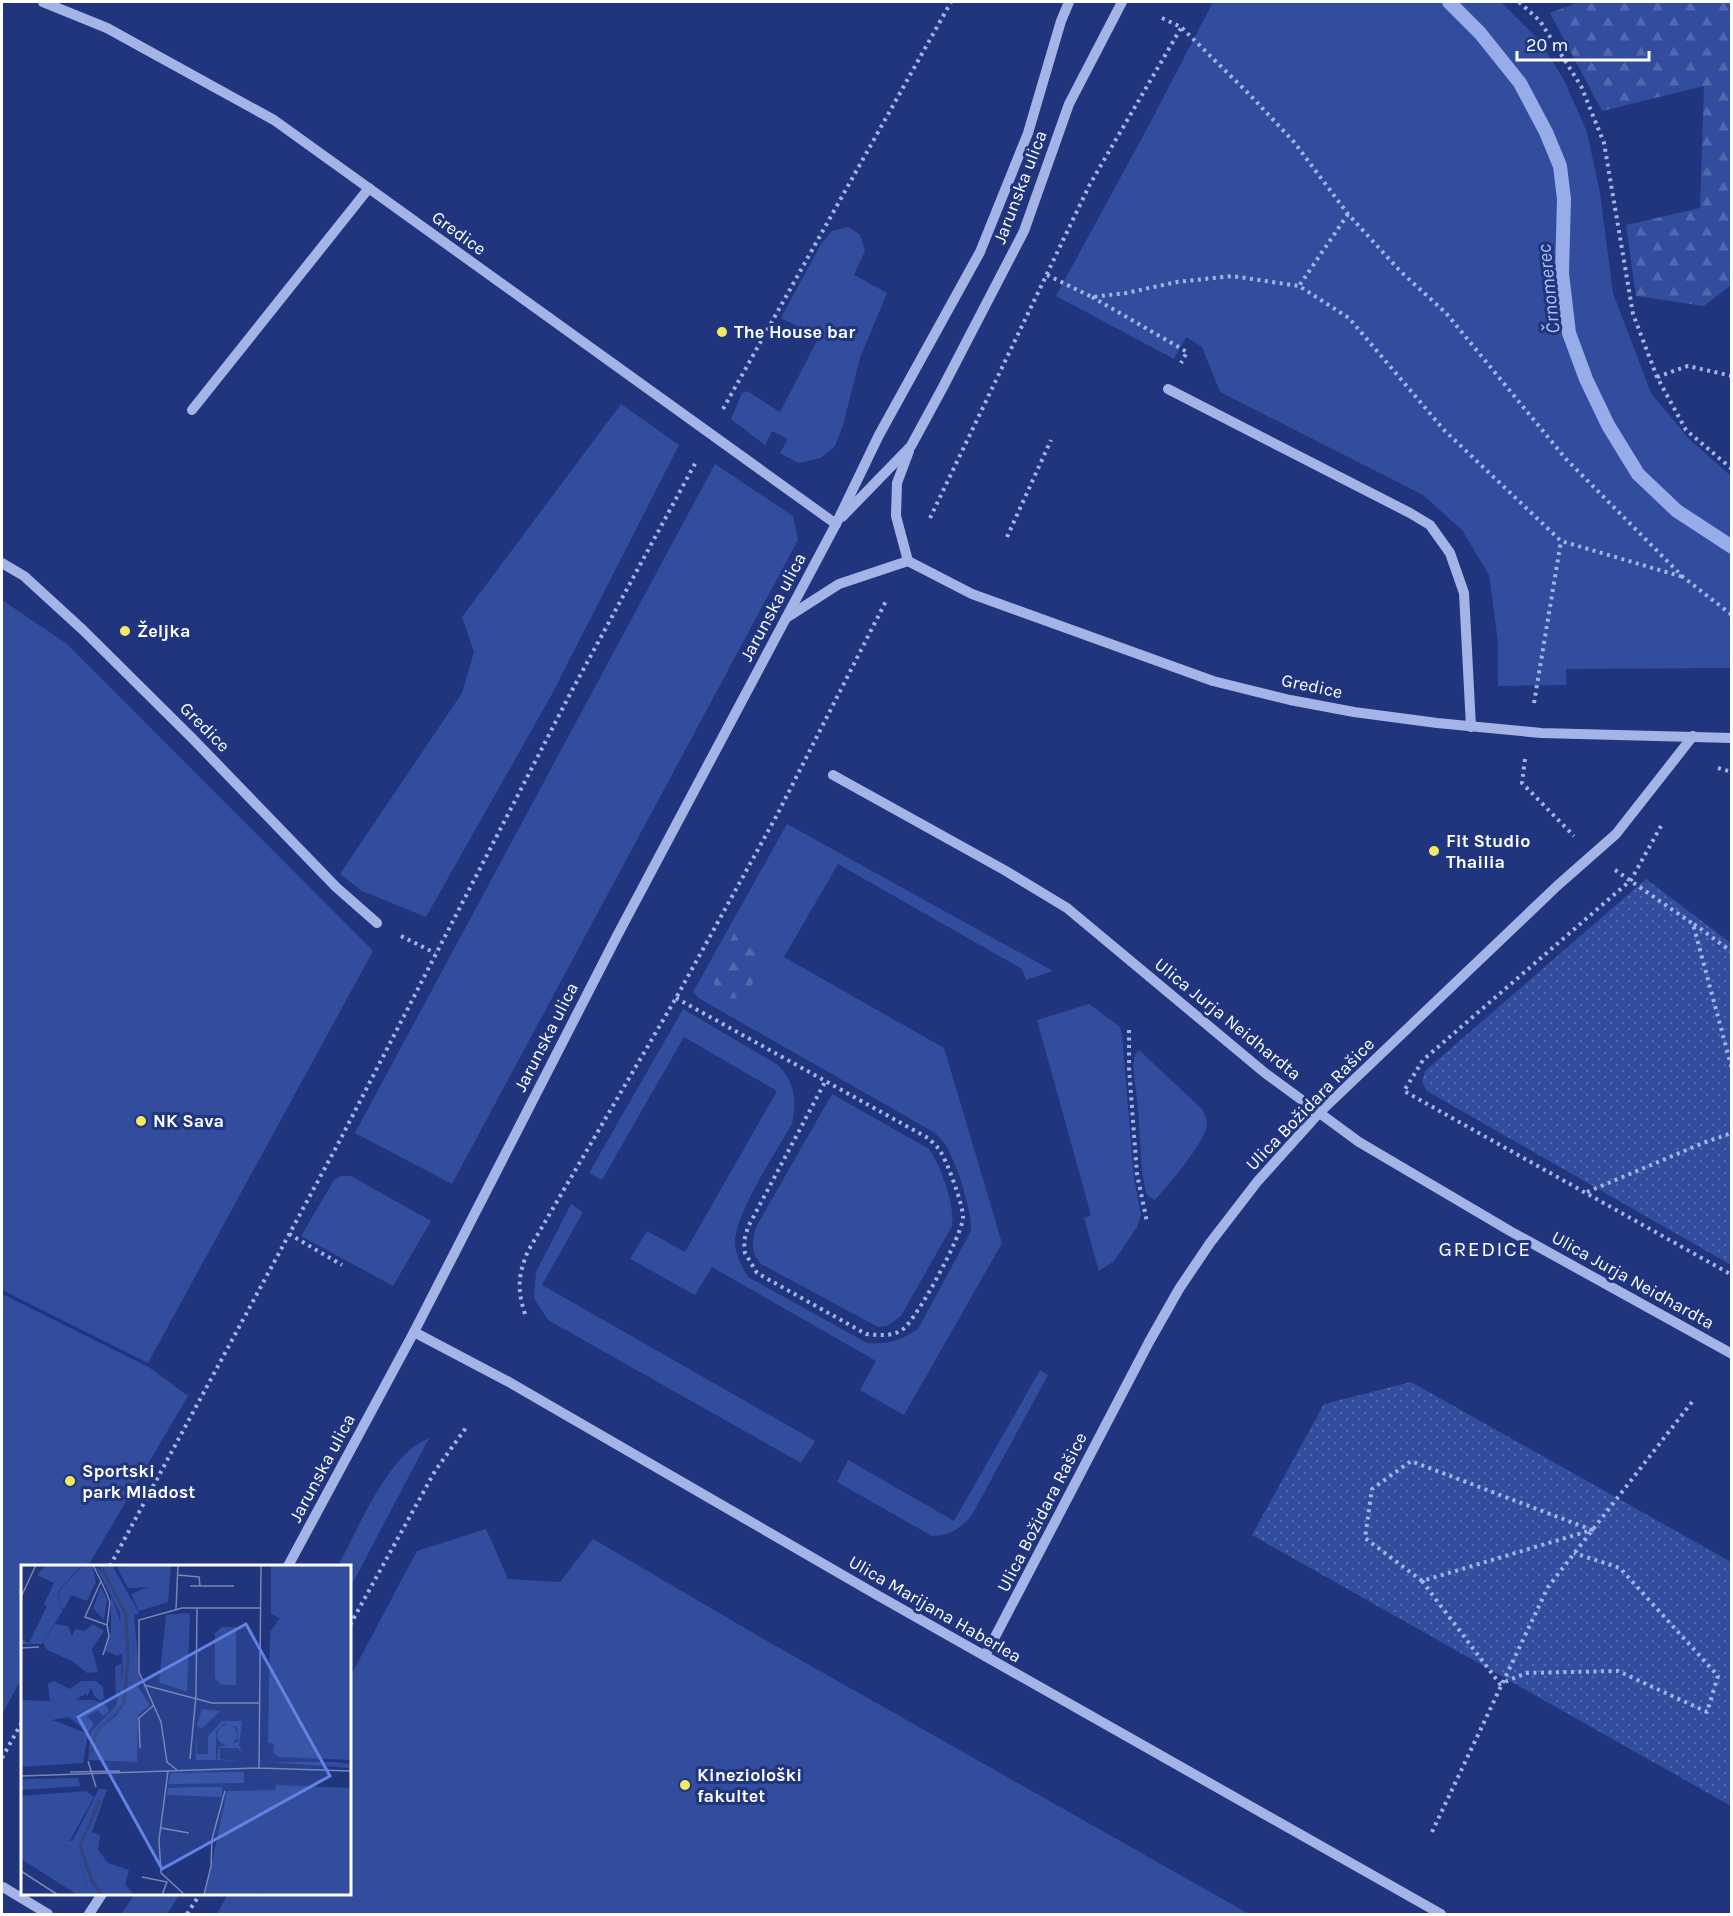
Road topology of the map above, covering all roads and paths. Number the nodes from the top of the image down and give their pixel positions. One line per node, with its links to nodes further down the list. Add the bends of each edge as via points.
1 (43, 2): 8 (street, Gredice, via 107,28 274,120)
2 (951, 2): 17 (path)
3 (1069, 2): 23 (street, Jarunska ulica, via 1028,133 980,252 879,435)
4 (1122, 2): 19 (street, Jarunska ulica, via 1069,104 1024,231)
5 (1519, 2): 14 (path, via 1540,21 1581,86 1604,143 1632,314)
6 (1162, 18): 7 (path)
7 (1181, 27): 9 (path, via 1294,142); 10 (path, via 1090,184)
8 (369, 188): 16 (street); 23 (street, Gredice)
9 (1348, 214): 11 (path); 28 (path, via 1400,271 1446,313 1566,459)
10 (1047, 275): 12 (path); 22 (path)
11 (1299, 286): 12 (path, via 1232,276); 25 (path, via 1350,318 1444,430)
12 (1092, 297): 15 (path, via 1186,352)
13 (1731, 376): 14 (path, via 1688,366)
14 (1657, 377): 21 (path, via 1686,430)
15 (1168, 389): 33 (street, via 1430,525 1450,553 1464,593)
16 (192, 410)
17 (722, 412)
18 (1051, 440): 24 (path)
19 (911, 446): 23 (street, Jarunska ulica); 26 (street, via 896,494 896,516)
20 (696, 460): 47 (path)
21 (1731, 469)
22 (930, 518)
23 (836, 524): 31 (street, Jarunska ulica)
24 (1007, 537)
25 (1561, 541): 28 (path); 32 (path)
26 (908, 561): 31 (street, via 839,584); 33 (street, Gredice, via 972,594 1214,681 1354,712)
27 (2, 563): 44 (street, Gredice, via 24,576 83,630 336,887)
28 (1683, 577): 30 (path)
29 (891, 592): 48 (path, via 806,760)
30 (1731, 615)
31 (785, 618): 60 (street, Jarunska ulica)
32 (1533, 707)
33 (1471, 727): 34 (street, Gredice, via 1541,733)
34 (1693, 736): 35 (street, Gredice); 52 (street, Ulica Božidara Rašice, via 1616,834)
35 (1731, 738)
36 (1526, 753): 41 (path, via 1522,783)
37 (1709, 765): 38 (path)
38 (1731, 772)
39 (833, 775): 52 (street, Ulica Jurja Neidhardta, via 1067,909)
40 (1664, 821): 43 (path)
41 (1578, 841)
42 (1612, 869): 43 (path)
43 (1631, 880): 45 (path); 54 (path, via 1423,1060 1404,1091)
44 (377, 922): 47 (path)
45 (1693, 924): 46 (path); 50 (path)
46 (1731, 952)
47 (435, 953): 56 (path)
48 (676, 998): 51 (path); 59 (path, via 528,1251 519,1293)
49 (1129, 1030): 55 (path, via 1137,1174)
50 (1731, 1070)
51 (825, 1082): 51 (path, via 928,1138 939,1148 963,1216 960,1231 916,1314 902,1330 884,1336 866,1334 757,1273 745,1253 748,1227)
52 (1319, 1113): 61 (street, Ulica Jurja Neidhardta, via 1359,1142 1510,1231); 70 (street, Ulica Božidara Rašice, via 1257,1182 1179,1289)
53 (1731, 1133): 54 (path)
54 (1587, 1192): 58 (path)
55 (1148, 1222)
56 (289, 1234): 57 (path); 66 (path)
57 (342, 1265)
58 (1731, 1275)
59 (525, 1314)
60 (414, 1332): 67 (street, Jarunska ulica); 70 (street, Ulica Marijana Haberlea, via 509,1382)
61 (1731, 1354)
62 (1692, 1402): 64 (path)
63 (468, 1425): 69 (path, via 435,1471)
64 (1592, 1530): 65 (path); 68 (path); 68 (path, via 1411,1461 1372,1489 1365,1538)
65 (1574, 1553): 71 (path, via 1548,1587); 71 (path, via 1620,1568 1718,1676 1707,1712 1618,1671 1526,1673)
66 (111, 1565)
67 (289, 1565)
68 (1422, 1581): 71 (path)
69 (351, 1623)
70 (985, 1656): 81 (street, Ulica Marijana Haberlea)
71 (1500, 1684): 74 (path)
72 (21, 1724): 73 (path)
73 (2, 1758)
74 (1432, 1832)
75 (3, 1887): 78 (street)
76 (101, 1895): 79 (street)
77 (199, 1895): 80 (path)
78 (48, 1914)
79 (89, 1914)
80 (187, 1914)
81 (1441, 1914)

